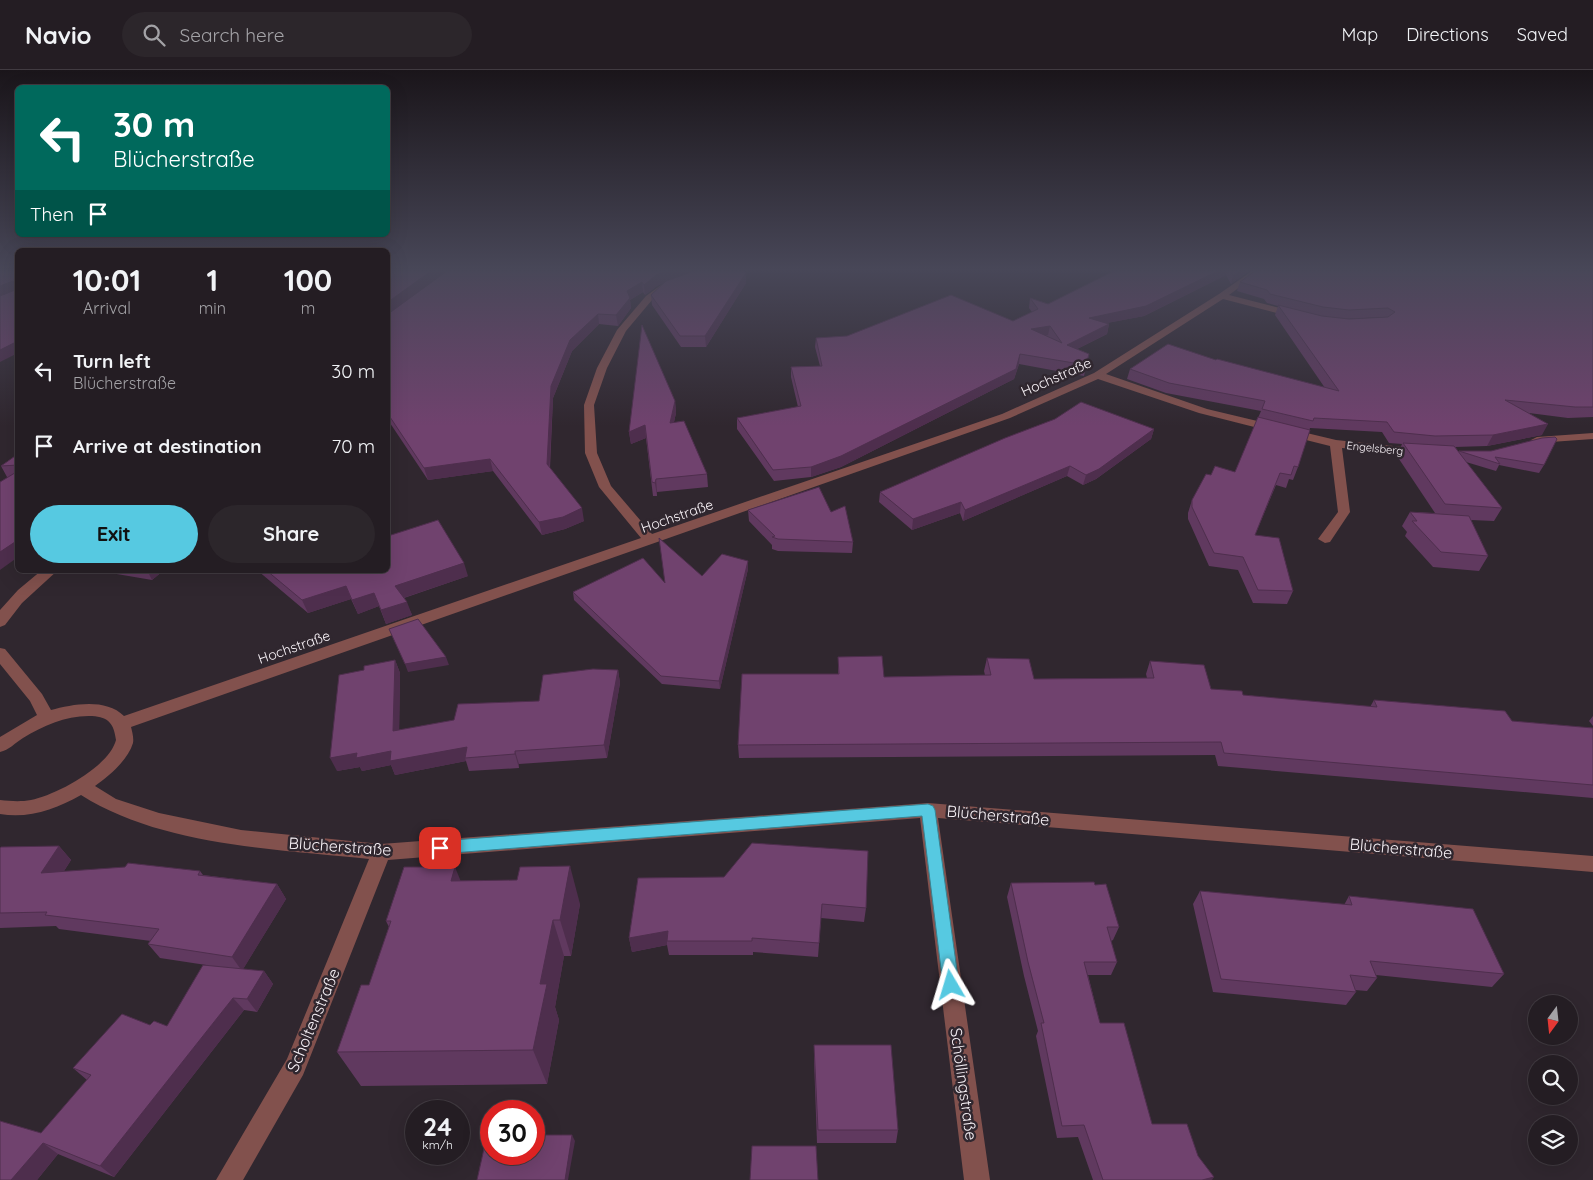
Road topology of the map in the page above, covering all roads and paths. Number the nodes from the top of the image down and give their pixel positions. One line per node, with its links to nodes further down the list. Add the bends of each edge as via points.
1 (628, 323): 9 (street, via 602,368 589,405 591,453 605,487)
2 (1180, 323): 3 (street, Hochstraße)
3 (1098, 375): 6 (street, Engelsberg, via 1203,411); 9 (street, Hochstraße, via 1006,416)
4 (1593, 436): 5 (street)
5 (1530, 442)
6 (1336, 444): 7 (street, Engelsberg); 8 (street, Engelsberg, via 1344,512)
7 (1430, 453)
8 (1325, 539)
9 (651, 541): 14 (street, Hochstraße)
10 (47, 573): 11 (street, via 6,610)
11 (0, 622)
12 (0, 653): 13 (street)
13 (48, 718): 14 (street, via 74,711 100,710 115,716); 15 (street, via 16,733)
14 (123, 724): 16 (street, via 125,742 111,765)
15 (0, 746)
16 (83, 787): 17 (street, via 42,805 7,809); 19 (street, Blücherstraße, via 110,804 159,822 241,838)
17 (0, 806)
18 (928, 810): 19 (street, Blücherstraße); 20 (street, Blücherstraße); 22 (street, Schöllingstraße)
19 (381, 852): 21 (street, Scholtenstraße, via 295,1067)
20 (1593, 864)
21 (229, 1180)
22 (977, 1180)

